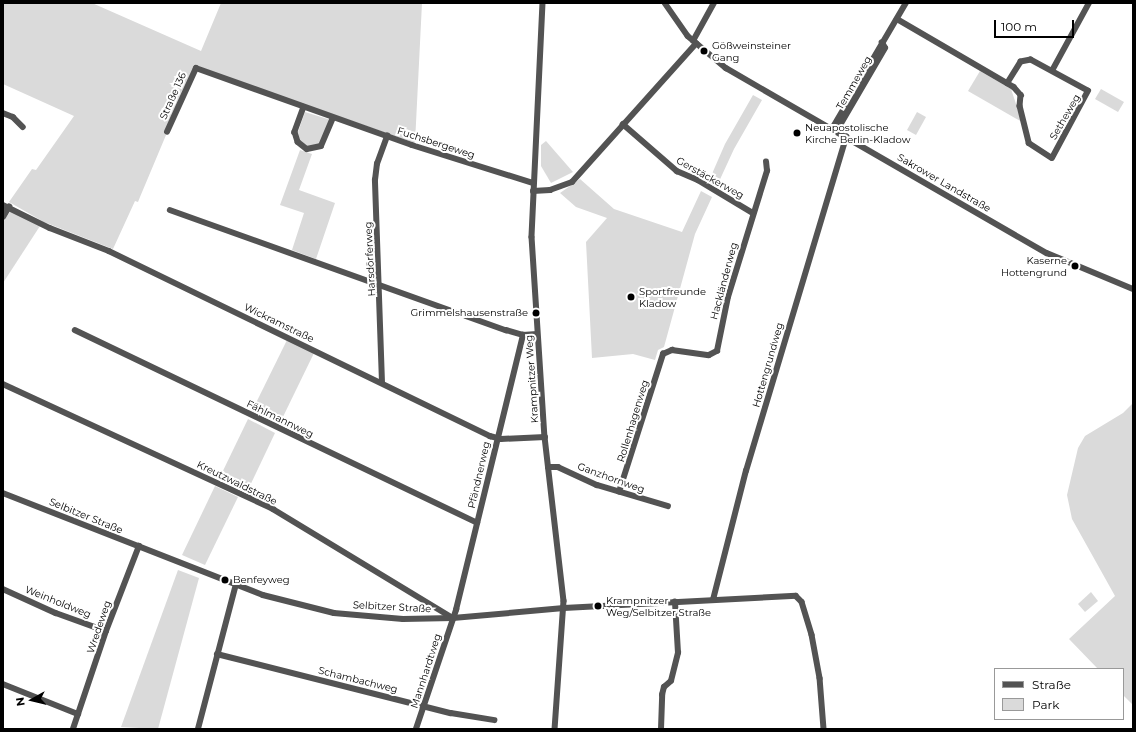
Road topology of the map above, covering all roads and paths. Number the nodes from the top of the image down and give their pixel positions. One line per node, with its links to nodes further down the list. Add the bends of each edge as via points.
1 (543, 3): 21 (street, Krampnitzer Weg)
2 (665, 3): 7 (street, Sakrower Landstraße)
3 (714, 3): 7 (street)
4 (906, 3): 6 (street, Temmeweg)
5 (1089, 3): 9 (street)
6 (897, 18): 10 (street, Setheweg); 16 (street, Temmeweg)
7 (694, 43): 14 (street); 16 (street, Sakrower Landstraße, via 726,68)
8 (196, 68): 11 (street, Fuchsbergeweg); 17 (street, Straße 136)
9 (1053, 69): 10 (street, Setheweg, via 1036,61 1026,60 1018,65); 10 (street, Setheweg, via 1088,91 1052,158 1029,143 1020,106 1021,96)
10 (1008, 83)
11 (304, 107): 13 (street, Fuchsbergeweg); 13 (street, via 296,132 298,142 307,148 321,146)
12 (3, 113): 15 (street, via 13,117)
13 (333, 118): 18 (street, Fuchsbergeweg)
14 (624, 124): 22 (street, via 572,182 550,190); 26 (street, Gerstäckerweg, via 677,171 698,180)
15 (23, 127)
16 (834, 131): 19 (street, Sakrower Landstraße)
17 (167, 132)
18 (387, 136): 21 (street, Fuchsbergeweg); 28 (street, Harsdörferweg, via 377,164 375,180)
19 (846, 137): 29 (street, Sakrower Landstraße, via 1047,253); 46 (street, Hottengrundweg, via 748,465)
20 (766, 162): 26 (street, Hackländerweg, via 767,171)
21 (533, 183): 22 (street, Krampnitzer Weg)
22 (533, 191): 31 (street, Krampnitzer Weg, via 532,238)
23 (3, 205): 24 (street, Wickramstraße)
24 (9, 207): 27 (street); 34 (street, Wickramstraße, via 50,228 109,251)
25 (170, 210): 28 (street)
26 (753, 213): 33 (street, Hackländerweg, via 728,297 716,353 709,355 672,350)
27 (3, 217)
28 (379, 285): 32 (street); 34 (street, Harsdörferweg)
29 (1133, 289)
30 (75, 330): 42 (street, Fählmannweg)
31 (537, 334): 32 (street); 36 (street, Krampnitzer Weg)
32 (523, 335): 37 (street, Pfändnerweg)
33 (663, 354): 39 (street, Rollenhagenweg)
34 (382, 383): 37 (street, Wickramstraße)
35 (3, 384): 49 (street, Kreutzwaldstraße, via 273,510)
36 (545, 437): 37 (street, Wickramstraße); 38 (street, Krampnitzer Weg)
37 (497, 439): 42 (street, Pfändnerweg)
38 (548, 467): 39 (street, Ganzhornweg, via 558,467); 48 (street, Krampnitzer Weg)
39 (619, 492): 41 (street, Ganzhornweg)
40 (3, 493): 43 (street, Selbitzer Straße)
41 (668, 506)
42 (477, 524): 49 (street, Pfändnerweg)
43 (138, 546): 44 (street, Selbitzer Straße); 50 (street, Wredeweg)
44 (236, 584): 49 (street, Selbitzer Straße, via 275,598 334,613 394,619); 51 (street)
45 (3, 589): 50 (street, Weinholdweg)
46 (713, 600): 47 (street, Selbitzer Straße); 61 (street, Selbitzer Straße, via 788,595 799,598 805,610 814,647)
47 (675, 602): 48 (street, Selbitzer Straße); 60 (street, via 678,653 671,681 663,691)
48 (564, 608): 49 (street, Selbitzer Straße); 59 (street, Krampnitzer Weg)
49 (453, 618): 53 (street, Mannhardtweg)
50 (106, 631): 54 (street, Wredeweg)
51 (217, 654): 53 (street, Schambachweg); 57 (street)
52 (3, 684): 54 (street)
53 (423, 706): 55 (street, Schambachweg); 58 (street, Mannhardtweg)
54 (78, 714): 56 (street, Wredeweg)
55 (494, 720)
56 (73, 729)
57 (198, 729)
58 (416, 729)
59 (555, 729)
60 (661, 729)
61 (824, 729)

